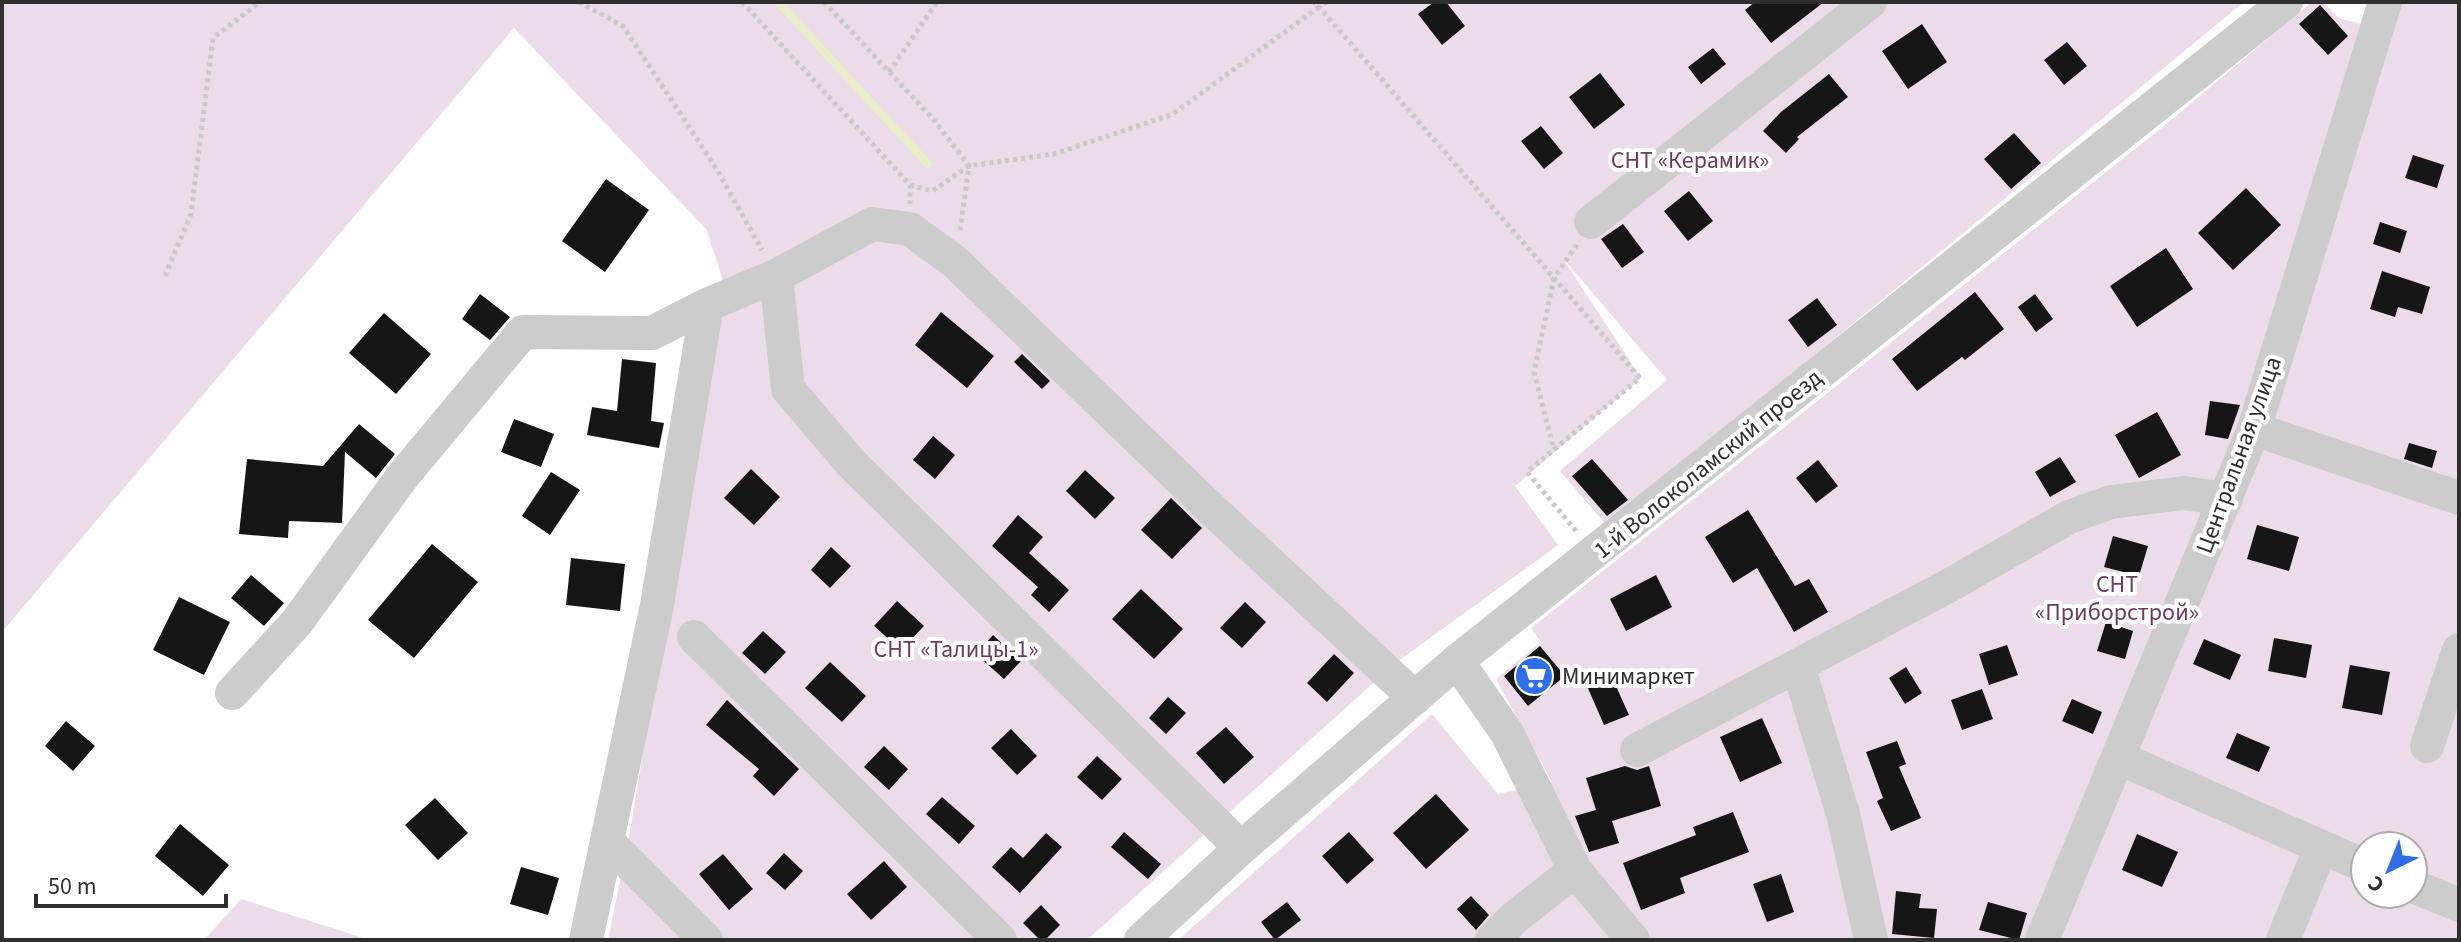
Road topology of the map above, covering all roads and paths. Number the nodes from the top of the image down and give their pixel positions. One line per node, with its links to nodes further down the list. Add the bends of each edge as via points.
1 (260, 2): 17 (path, via 213,38 191,214)
2 (579, 2): 18 (path, via 623,26 716,168)
3 (742, 2): 13 (path)
4 (824, 2): 11 (path)
5 (937, 2): 11 (path)
6 (1327, 2): 10 (path)
7 (1870, 2): 14 (street)
8 (2286, 2): 25 (street, 1-й Волоколамский проезд)
9 (2385, 2): 21 (street, Центральная улица)
10 (1316, 5): 12 (path, via 1173,114 1054,154); 19 (path)
11 (889, 72): 12 (path)
12 (969, 166): 13 (path, via 932,191); 16 (path)
13 (910, 185): 15 (path)
14 (1591, 222): 19 (path)
15 (910, 229): 16 (street); 18 (street, via 872,224)
16 (955, 262): 31 (street)
17 (165, 276)
18 (776, 276): 20 (street); 37 (street, via 788,389 851,463)
19 (1554, 278): 22 (path, via 1534,372); 22 (path, via 1640,378)
20 (707, 305): 30 (street, via 652,333 523,332 402,477 297,622); 35 (street, via 657,605)
21 (2254, 429): 23 (street); 24 (street, Центральная улица)
22 (1554, 450): 25 (path, via 1527,472)
23 (2459, 498)
24 (2226, 499): 29 (street, via 2184,493 2111,502 2069,517); 34 (street, Центральная улица)
25 (1595, 554): 28 (street, 1-й Волоколамский проезд)
26 (694, 637): 44 (street)
27 (2459, 650): 32 (street)
28 (1457, 661): 31 (street, 1-й Волоколамский проезд); 39 (street, via 1507,733)
29 (1798, 666): 33 (street); 48 (street, via 1843,814)
30 (232, 693)
31 (1415, 698): 37 (street, 1-й Волоколамский проезд)
32 (2427, 746)
33 (1637, 750)
34 (2119, 758): 36 (street); 49 (street, Центральная улица)
35 (607, 841): 42 (street); 43 (street)
36 (2321, 847): 38 (street); 50 (street)
37 (1241, 848): 45 (street, 1-й Волоколамский проезд)
38 (2349, 859)
39 (1575, 870): 46 (street); 47 (street)
40 (2429, 893): 41 (street)
41 (2459, 905)
42 (586, 940)
43 (706, 940)
44 (1000, 940)
45 (1141, 940)
46 (1492, 940)
47 (1633, 940)
48 (1871, 940)
49 (2042, 940)
50 (2283, 940)

